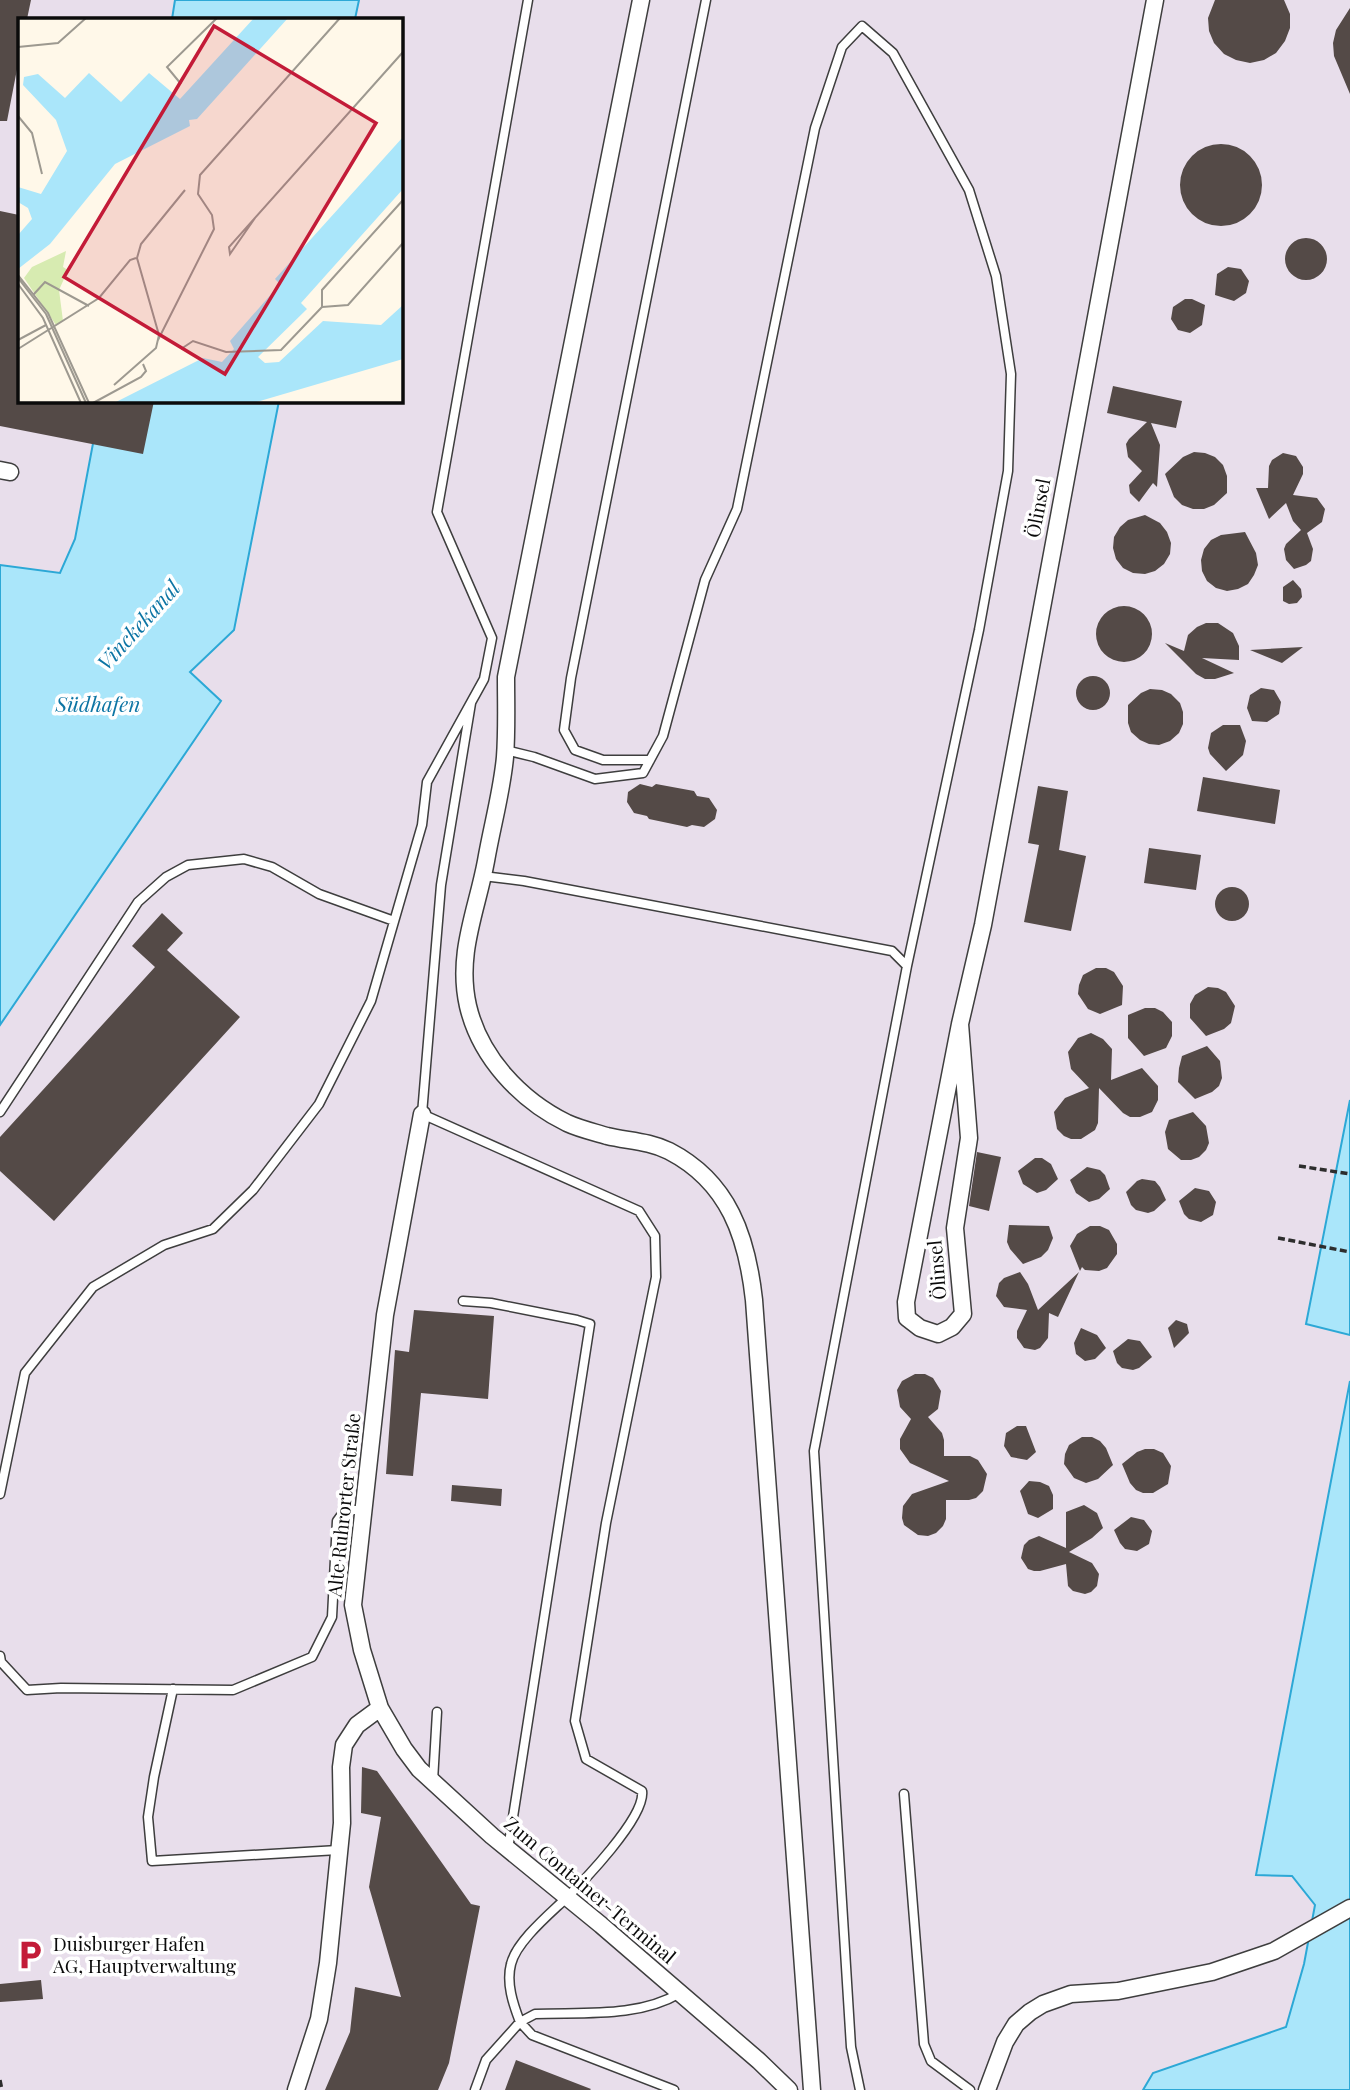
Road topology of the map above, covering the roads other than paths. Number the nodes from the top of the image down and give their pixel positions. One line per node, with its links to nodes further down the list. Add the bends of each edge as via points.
1 (528, 0): 5 (lane, via 437,512 492,638 484,679)
2 (640, 0): 6 (street, via 506,677)
3 (706, 0): 7 (lane, via 573,665 564,730 575,750 603,760)
4 (1155, 0): 11 (street, Ölinsel, via 983,925)
5 (471, 703): 9 (lane, via 427,782 422,825); 13 (lane, via 441,885)
6 (505, 750): 7 (lane, via 595,779 643,773); 8 (street)
7 (650, 760): 10 (lane, via 663,736 705,580 737,509 815,128 842,47 862,26 893,53 969,190 996,276 1011,374 1008,471)
8 (483, 876): 10 (lane, via 892,951); 33 (street, via 463,966 468,1007 496,1066 530,1100 568,1123 655,1146 696,1169 718,1191 745,1244 754,1300)
9 (394, 921): 12 (lane, via 319,894 272,867 244,859 188,865 138,902); 15 (lane, via 371,1001 319,1104 253,1190 213,1229 164,1245 93,1287 25,1373)
10 (907, 966): 34 (lane, via 814,1451 851,2047)
11 (960, 1024): 11 (street, Ölinsel, via 906,1302 907,1318 938,1334 963,1314 955,1228 969,1138)
12 (0, 1112)
13 (422, 1114): 16 (street, Alte Ruhrorter Straße, via 385,1315); 25 (lane, via 639,1211 655,1236 656,1277 606,1523 575,1721 586,1759 642,1791 643,1799 632,1823)
14 (463, 1301): 23 (lane, via 590,1324)
15 (0, 1494)
16 (364, 1510): 18 (lane, via 345,1510 337,1521 332,1617 312,1657 233,1689); 19 (street, Alte Ruhrorter Straße, via 353,1605)
17 (0, 1656): 18 (lane, via 27,1690)
18 (173, 1689): 24 (lane, via 148,1817 152,1861)
19 (380, 1709): 21 (street, Zum Container-Terminal, via 404,1749); 24 (street, via 357,1725 344,1745)
20 (437, 1712): 21 (lane)
21 (433, 1781): 23 (street, Zum Container-Terminal)
22 (904, 1794): 35 (lane, via 924,2044 931,2061)
23 (508, 1849): 25 (street, Zum Container-Terminal)
24 (338, 1850): 29 (street, via 319,2019)
25 (567, 1897): 27 (street, Zum Container-Terminal); 28 (lane, via 511,1960 512,2000)
26 (1350, 1908): 36 (street, via 1274,1951 1212,1972 1071,1994 1043,2004 1016,2024)
27 (680, 1993): 28 (lane, via 639,2009 535,2014); 32 (street, Zum Container-Terminal)
28 (520, 2022): 30 (lane, via 486,2060); 31 (lane, via 532,2035)
29 (296, 2090)
30 (475, 2090)
31 (674, 2090)
32 (789, 2090)
33 (812, 2090)
34 (860, 2090)
35 (970, 2090)
36 (988, 2090)

